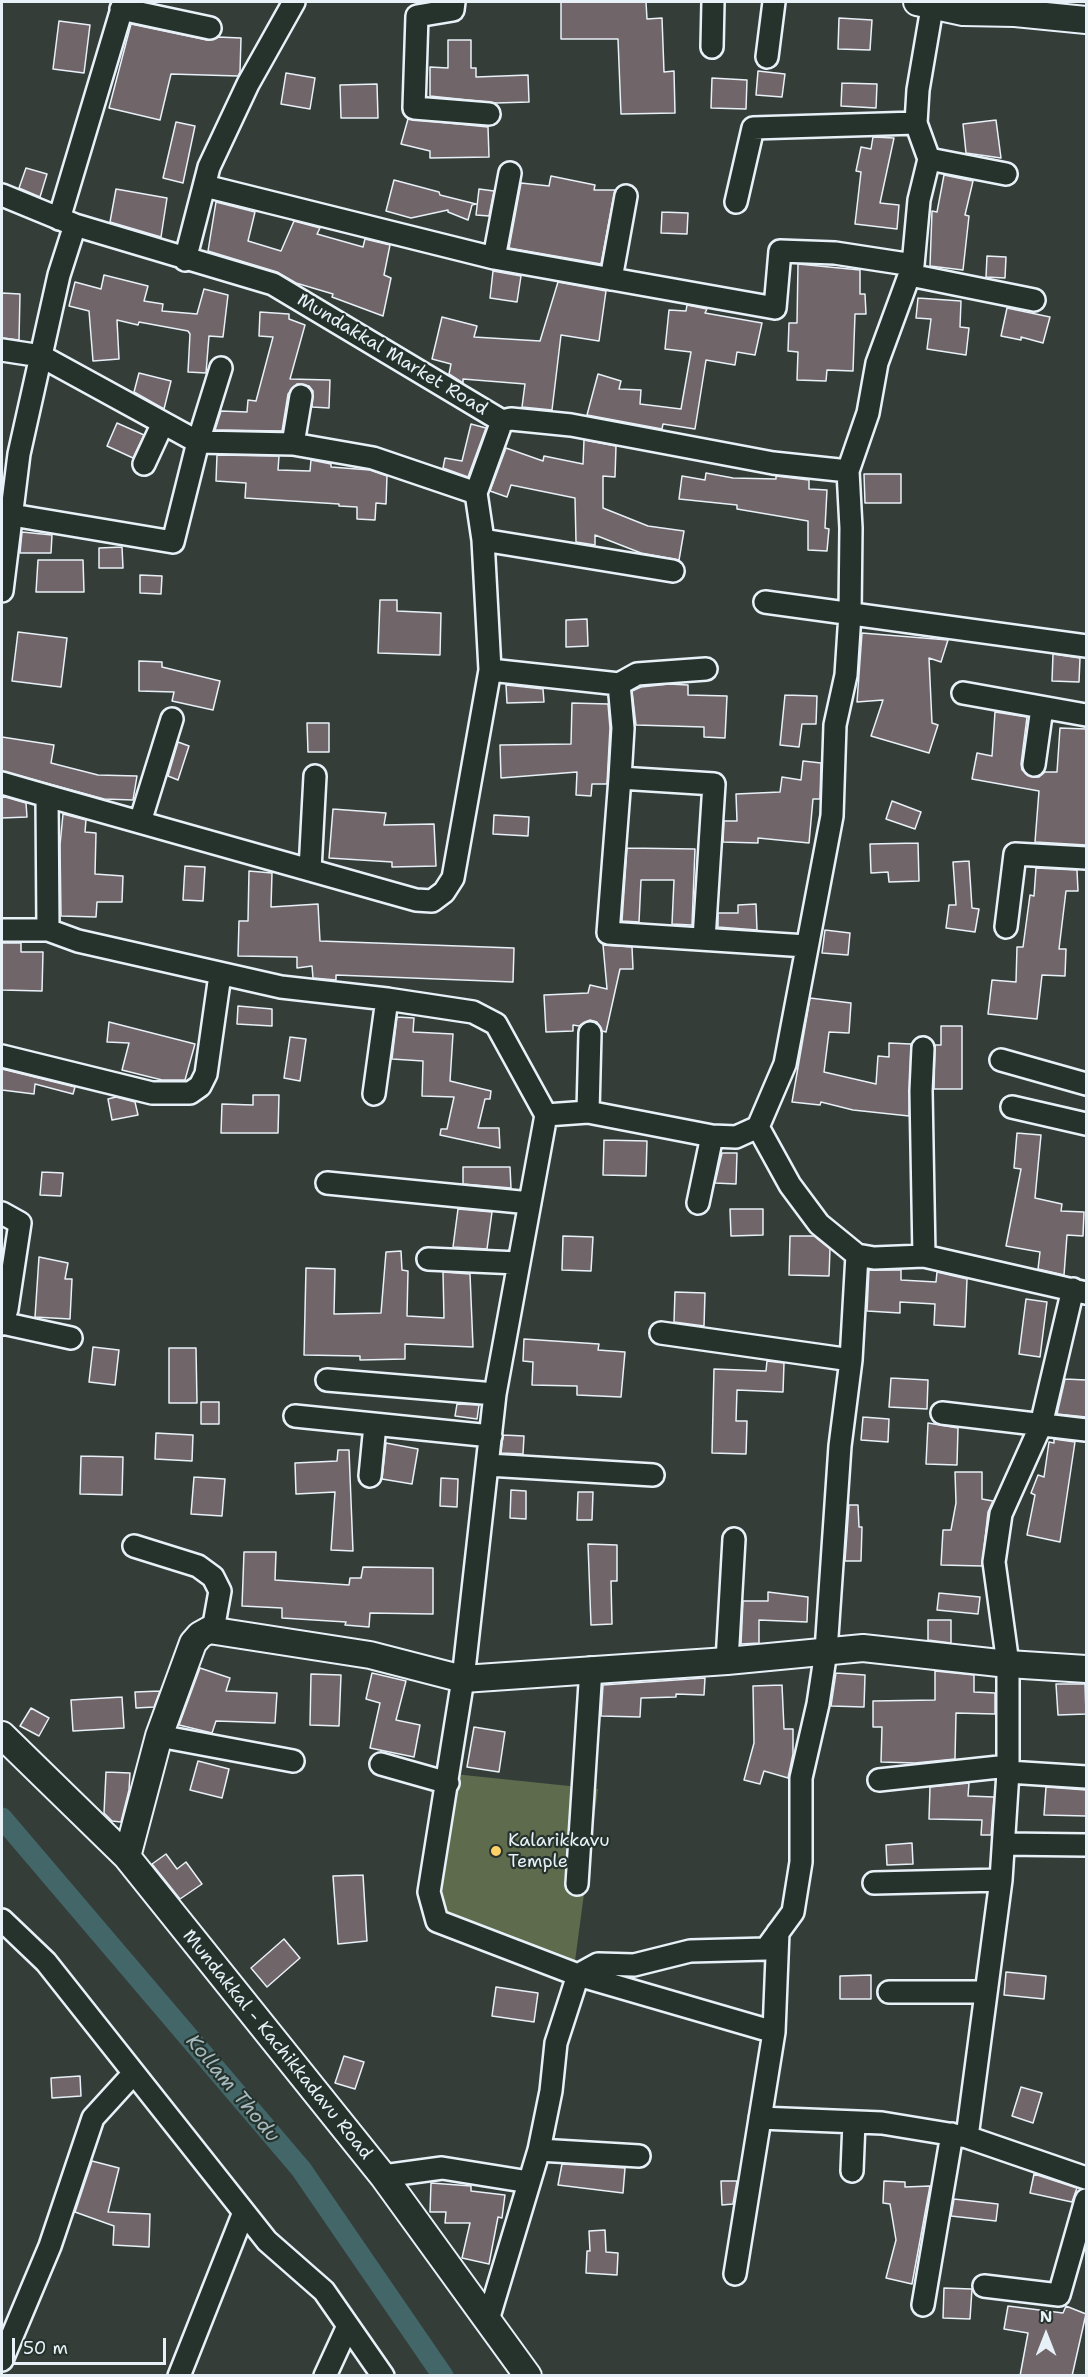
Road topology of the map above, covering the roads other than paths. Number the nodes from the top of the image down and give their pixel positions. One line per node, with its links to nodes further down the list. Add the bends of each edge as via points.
1 (294, 2): 16 (street, via 248,84 209,167)
2 (454, 2): 11 (street, via 453,10 417,16 414,108)
3 (713, 2): 9 (street)
4 (774, 2): 10 (street)
5 (927, 2): 7 (street, via 963,12); 12 (street)
6 (122, 5): 8 (street); 20 (street)
7 (1086, 20)
8 (210, 28)
9 (712, 47)
10 (767, 57)
11 (489, 114)
12 (916, 123): 13 (street); 19 (street, via 753,128)
13 (929, 159): 15 (street); 23 (street, via 919,200)
14 (510, 173): 21 (street)
15 (1006, 174)
16 (205, 186): 21 (street); 22 (street)
17 (2, 195): 20 (street, Mundakkal Market Road)
18 (626, 196): 24 (street)
19 (736, 202)
20 (67, 222): 22 (street, Mundakkal Market Road); 27 (street)
21 (494, 258): 24 (street)
22 (185, 260): 30 (street, Mundakkal Market Road, via 273,284)
23 (911, 270): 24 (street, via 835,253 780,251 775,308); 25 (street); 35 (street, via 877,363 868,413)
24 (611, 279)
25 (1034, 300)
26 (2, 350): 27 (street)
27 (41, 356): 31 (street); 37 (street, via 19,454)
28 (221, 368): 32 (street)
29 (301, 396): 33 (street)
30 (502, 421): 35 (street, via 511,418 571,425 773,464); 36 (street, Mundakkal Market Road)
31 (163, 423): 32 (street); 34 (street)
32 (198, 442): 33 (street); 37 (street, via 173,542)
33 (293, 444): 36 (street, via 373,458)
34 (144, 464)
35 (848, 471): 43 (street)
36 (476, 493): 38 (street, Mundakkal Market Road)
37 (12, 514): 39 (street)
38 (483, 540): 40 (street); 46 (street, Mundakkal Market Road)
39 (4, 545): 41 (street)
40 (673, 571)
41 (2, 591)
42 (765, 602): 43 (street)
43 (850, 614): 44 (street); 64 (street, via 846,675 835,725 832,816)
44 (1086, 646)
45 (706, 669): 47 (street, via 637,674)
46 (490, 670): 47 (street); 59 (street, Mundakkal Market Road, via 453,878 444,892 432,902 416,900)
47 (619, 684): 54 (street, via 623,728)
48 (963, 693): 49 (street)
49 (1042, 708): 50 (street); 52 (street)
50 (1086, 715)
51 (172, 718): 57 (street)
52 (1034, 765)
53 (315, 776): 59 (street)
54 (620, 778): 63 (street, via 714,784); 63 (street, via 608,933)
55 (2, 783): 56 (street, Mundakkal Market Road)
56 (46, 796): 57 (street, Mundakkal Market Road); 62 (street)
57 (140, 822): 59 (street, Mundakkal Market Road)
58 (1086, 858): 60 (street, via 1015,854)
59 (310, 870)
60 (1006, 927)
61 (2, 930): 62 (street)
62 (48, 930): 65 (street, via 78,941)
63 (704, 939): 64 (street)
64 (806, 946): 77 (street, via 785,1064)
65 (220, 975): 66 (street, via 281,987); 69 (street, via 206,1074 200,1086 190,1093 152,1092)
66 (387, 999): 72 (street); 75 (street, via 473,1012 496,1024)
67 (591, 1033): 74 (street)
68 (923, 1048): 84 (street)
69 (2, 1056)
70 (1001, 1060): 71 (street)
71 (1086, 1084)
72 (374, 1094)
73 (1012, 1107): 76 (street)
74 (588, 1112): 75 (street); 78 (street)
75 (546, 1115): 80 (street)
76 (1086, 1124)
77 (758, 1127): 78 (street, via 736,1137); 83 (street, via 790,1185 819,1224)
78 (712, 1136): 81 (street)
79 (327, 1183): 80 (street)
80 (530, 1203): 86 (street)
81 (698, 1203)
82 (2, 1213): 88 (street, via 20,1223)
83 (857, 1255): 84 (street); 91 (street)
84 (924, 1256): 87 (street)
85 (428, 1259): 86 (street)
86 (518, 1263): 93 (street)
87 (1080, 1291): 97 (street)
88 (3, 1316): 90 (street)
89 (661, 1333): 91 (street)
90 (71, 1338)
91 (851, 1360): 106 (street, via 840,1446)
92 (327, 1380): 93 (street)
93 (495, 1394): 99 (street)
94 (942, 1413): 97 (street)
95 (295, 1416): 96 (street)
96 (375, 1425): 99 (street); 102 (street)
97 (1041, 1425): 98 (street); 108 (street, via 1001,1514 995,1553)
98 (1086, 1430)
99 (491, 1437): 100 (street)
100 (488, 1465): 101 (street); 111 (street)
101 (653, 1475)
102 (370, 1476)
103 (734, 1539): 107 (street)
104 (134, 1546): 105 (street, via 198,1566 213,1577 220,1591)
105 (213, 1630): 111 (street, via 370,1655); 113 (street, via 195,1640)
106 (826, 1651): 107 (street); 108 (street, via 863,1648); 127 (street, via 801,1778 801,1862 793,1912)
107 (727, 1660): 109 (street)
108 (1008, 1664): 110 (street); 116 (street)
109 (591, 1668): 111 (street); 125 (street)
110 (1086, 1669)
111 (463, 1679): 119 (street)
112 (2, 1735): 122 (street, Mundakkal - Kachikkadavu Road)
113 (159, 1736): 114 (street); 122 (street)
114 (293, 1761)
115 (381, 1764): 119 (street)
116 (1008, 1769): 117 (street); 118 (street); 120 (street)
117 (1086, 1777)
118 (879, 1780)
119 (448, 1783): 128 (street, via 429,1893 437,1922)
120 (1004, 1844): 121 (street); 123 (street)
121 (1086, 1845)
122 (127, 1857): 139 (street, Mundakkal - Kachikkadavu Road)
123 (1001, 1880): 124 (street); 130 (street)
124 (874, 1883)
125 (577, 1884)
126 (2, 1920): 132 (street, via 46,1962)
127 (778, 1932): 128 (street, via 766,1949 690,1951 634,1965 598,1964); 131 (street)
128 (578, 1975): 131 (street); 136 (street, via 556,2043)
129 (889, 1992): 130 (street)
130 (985, 1992): 135 (street)
131 (774, 2032): 133 (street)
132 (134, 2073): 143 (street); 149 (street, via 93,2118 50,2246)
133 (760, 2118): 134 (street); 144 (street)
134 (854, 2122): 135 (street); 138 (street)
135 (960, 2136): 140 (street); 146 (street)
136 (539, 2150): 137 (street); 141 (street)
137 (639, 2156)
138 (852, 2171)
139 (382, 2176): 141 (street, via 442,2168); 147 (street, Mundakkal - Kachikkadavu Road)
140 (1086, 2178)
141 (529, 2182): 147 (street)
142 (1086, 2200): 145 (street, via 1059,2295)
143 (244, 2212): 148 (street, via 267,2241 324,2291); 150 (street)
144 (735, 2274)
145 (984, 2286)
146 (923, 2305)
147 (488, 2320): 153 (street, Mundakkal - Kachikkadavu Road)
148 (348, 2326): 151 (street); 152 (street)
149 (2, 2360)
150 (179, 2376)
151 (325, 2376)
152 (382, 2376)
153 (528, 2376)

